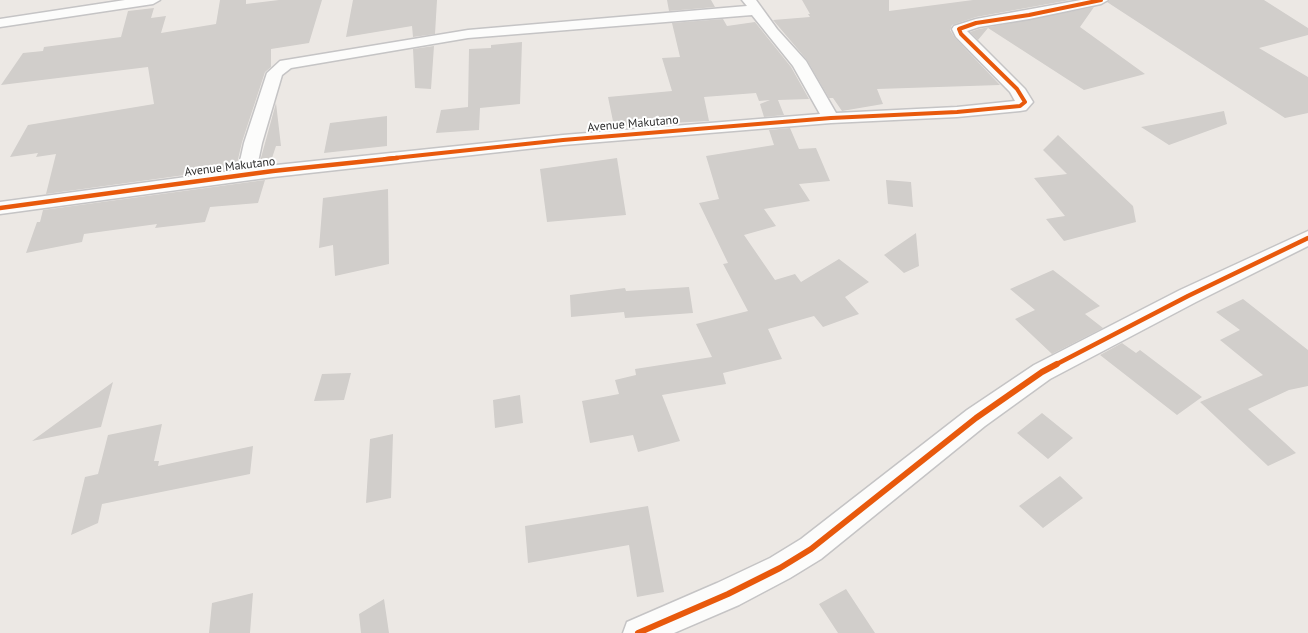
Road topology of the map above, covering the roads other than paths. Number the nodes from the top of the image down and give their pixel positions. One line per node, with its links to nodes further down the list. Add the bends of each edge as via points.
1 (153, 0): 4 (street)
2 (1101, 0): 5 (street, Avenue Makutano, via 959,29 1017,89 1025,100 1024,104 957,112)
3 (752, 5): 5 (street, via 800,64); 6 (street, via 468,34 286,64 275,73)
4 (0, 23)
5 (831, 118): 6 (street, Avenue Makutano, via 563,140)
6 (246, 175): 7 (street, Avenue Makutano)
7 (0, 208)
8 (1308, 238): 9 (street, via 1042,372 976,418 812,548 728,594)
9 (638, 633)

